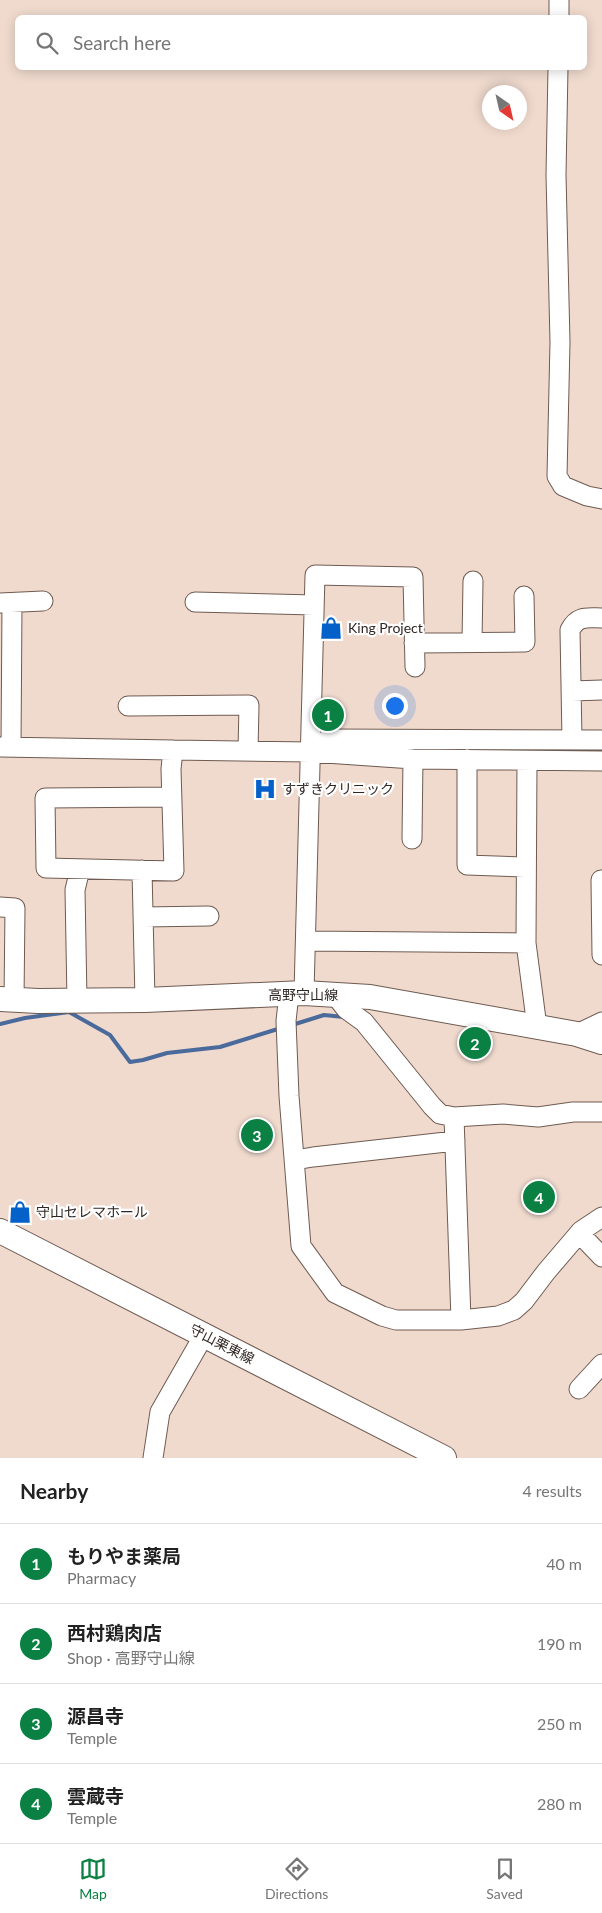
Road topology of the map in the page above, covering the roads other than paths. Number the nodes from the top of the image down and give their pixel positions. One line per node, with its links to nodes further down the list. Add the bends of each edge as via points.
1 (559, 0): 2 (street)
2 (559, 15)
3 (558, 70): 4 (street, via 556,174 560,342 557,476 563,486)
4 (602, 499)
5 (473, 581): 12 (street)
6 (524, 596): 12 (street, via 525,642)
7 (42, 601): 9 (street)
8 (195, 602): 10 (street)
9 (6, 603): 17 (street)
10 (314, 605): 13 (street, via 315,574 413,577); 25 (street)
11 (602, 618): 16 (street, via 581,618 574,621 570,630)
12 (472, 642): 13 (street)
13 (414, 643): 14 (street)
14 (414, 667)
15 (602, 690): 16 (street)
16 (572, 691): 20 (street)
17 (6, 702): 22 (street)
18 (128, 706): 24 (street, via 249,705)
19 (538, 740): 20 (street); 25 (street, via 328,739); 28 (street)
20 (572, 740): 21 (street)
21 (602, 740)
22 (6, 747): 23 (street)
23 (173, 750): 24 (street); 30 (street)
24 (248, 751): 25 (street)
25 (311, 752): 26 (street); 39 (street)
26 (413, 759): 27 (street); 31 (street)
27 (468, 759): 28 (street); 32 (street, via 467,865)
28 (532, 760): 29 (street); 32 (street)
29 (602, 761)
30 (172, 797): 33 (street, via 46,798 46,868); 34 (street, via 174,871)
31 (412, 839)
32 (526, 867): 40 (street)
33 (80, 869): 34 (street); 45 (street, via 75,890)
34 (142, 870): 38 (street)
35 (601, 880): 41 (street)
36 (0, 907): 44 (street, via 15,908)
37 (209, 916): 38 (street)
38 (143, 917): 46 (street)
39 (306, 941): 40 (street); 42 (street)
40 (526, 943): 48 (street)
41 (602, 955)
42 (297, 993): 43 (main road, 高野守山線); 46 (main road, 高野守山線); 53 (street, via 286,1021)
43 (335, 995): 48 (main road, 高野守山線, via 370,997); 52 (street, via 346,1009 364,1022 432,1106)
44 (7, 999): 45 (main road, 高野守山線)
45 (77, 1000): 46 (main road, 高野守山線)
46 (145, 1000)
47 (602, 1022): 49 (street)
48 (537, 1027): 49 (main road, 高野守山線)
49 (577, 1034): 50 (main road, 高野守山線)
50 (602, 1042)
51 (602, 1112): 52 (street, via 538,1117 503,1114)
52 (455, 1126): 53 (street); 58 (street)
53 (295, 1160): 58 (street, via 300,1246 335,1292 396,1320)
54 (602, 1217): 56 (street)
55 (0, 1231): 59 (main road, 守山栗東線)
56 (579, 1233): 57 (street); 58 (street, via 514,1310 498,1316)
57 (602, 1257)
58 (461, 1320)
59 (204, 1335): 62 (street, via 160,1412); 63 (main road, 守山栗東線)
60 (602, 1364): 61 (street)
61 (579, 1389)
62 (152, 1458)
63 (444, 1458)

